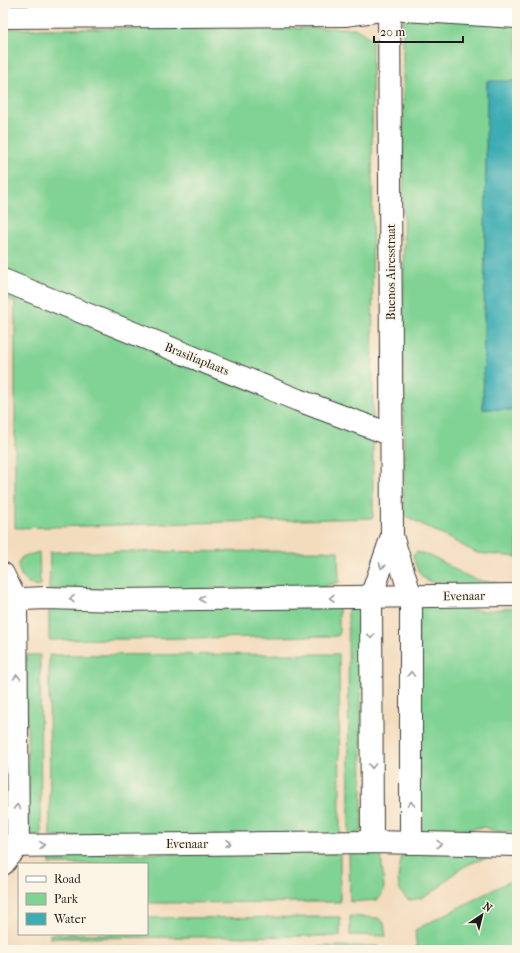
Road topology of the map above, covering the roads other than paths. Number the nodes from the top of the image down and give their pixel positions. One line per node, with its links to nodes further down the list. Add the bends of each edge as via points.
1 (389, 6): 2 (street, via 345,15); 3 (street); 5 (street, Buenos Airesstraat)
2 (3, 17)
3 (517, 17)
4 (3, 280): 5 (street, Brasiliaplaats, via 305,403)
5 (392, 434): 6 (street, Buenos Airesstraat)
6 (392, 536): 9 (street, Buenos Airesstraat, one-way to 9); 10 (street, Buenos Airesstraat)
7 (3, 574): 11 (street)
8 (517, 595): 10 (street, Evenaar)
9 (371, 597): 10 (street, Evenaar); 11 (street, Evenaar, one-way to 11); 12 (street, one-way to 12)
10 (411, 597): 13 (street, one-way to 10)
11 (9, 600): 15 (street, one-way to 11)
12 (372, 842): 13 (street, Evenaar); 15 (street, Evenaar, one-way to 12)
13 (411, 843): 14 (street, Evenaar, one-way to 14)
14 (506, 845)
15 (10, 846): 16 (street)
16 (3, 864)

